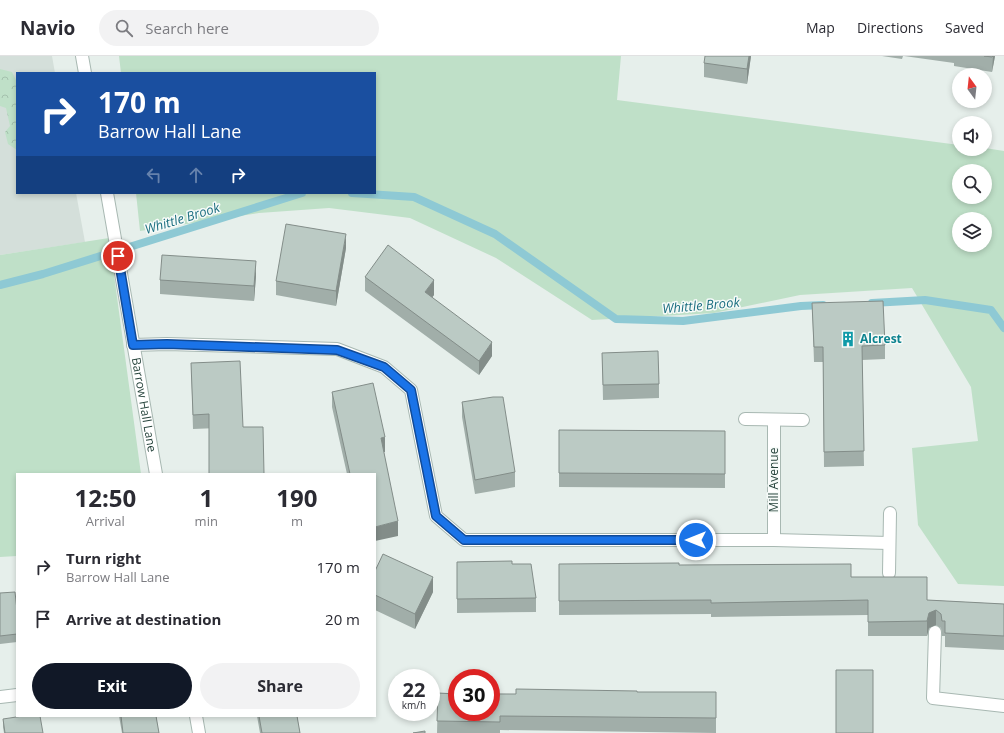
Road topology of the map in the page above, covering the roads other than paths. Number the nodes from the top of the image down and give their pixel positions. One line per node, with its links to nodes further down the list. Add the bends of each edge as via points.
1 (82, 56): 2 (street)
2 (85, 72)
3 (107, 194): 4 (street, Barrow Hall Lane)
4 (133, 345): 8 (street, Barrow Hall Lane); 10 (street, via 337,350 384,367 411,390 436,516 464,540)
5 (745, 419): 6 (street)
6 (774, 420): 7 (street); 10 (street, Mill Avenue)
7 (803, 420)
8 (156, 473)
9 (890, 514): 11 (street)
10 (774, 540): 11 (street)
11 (889, 543): 12 (street)
12 (889, 573)
13 (935, 632): 16 (street, via 934,698)
14 (16, 695): 15 (street)
15 (0, 697)
16 (1004, 706)
17 (196, 717): 18 (street)
18 (199, 733)

